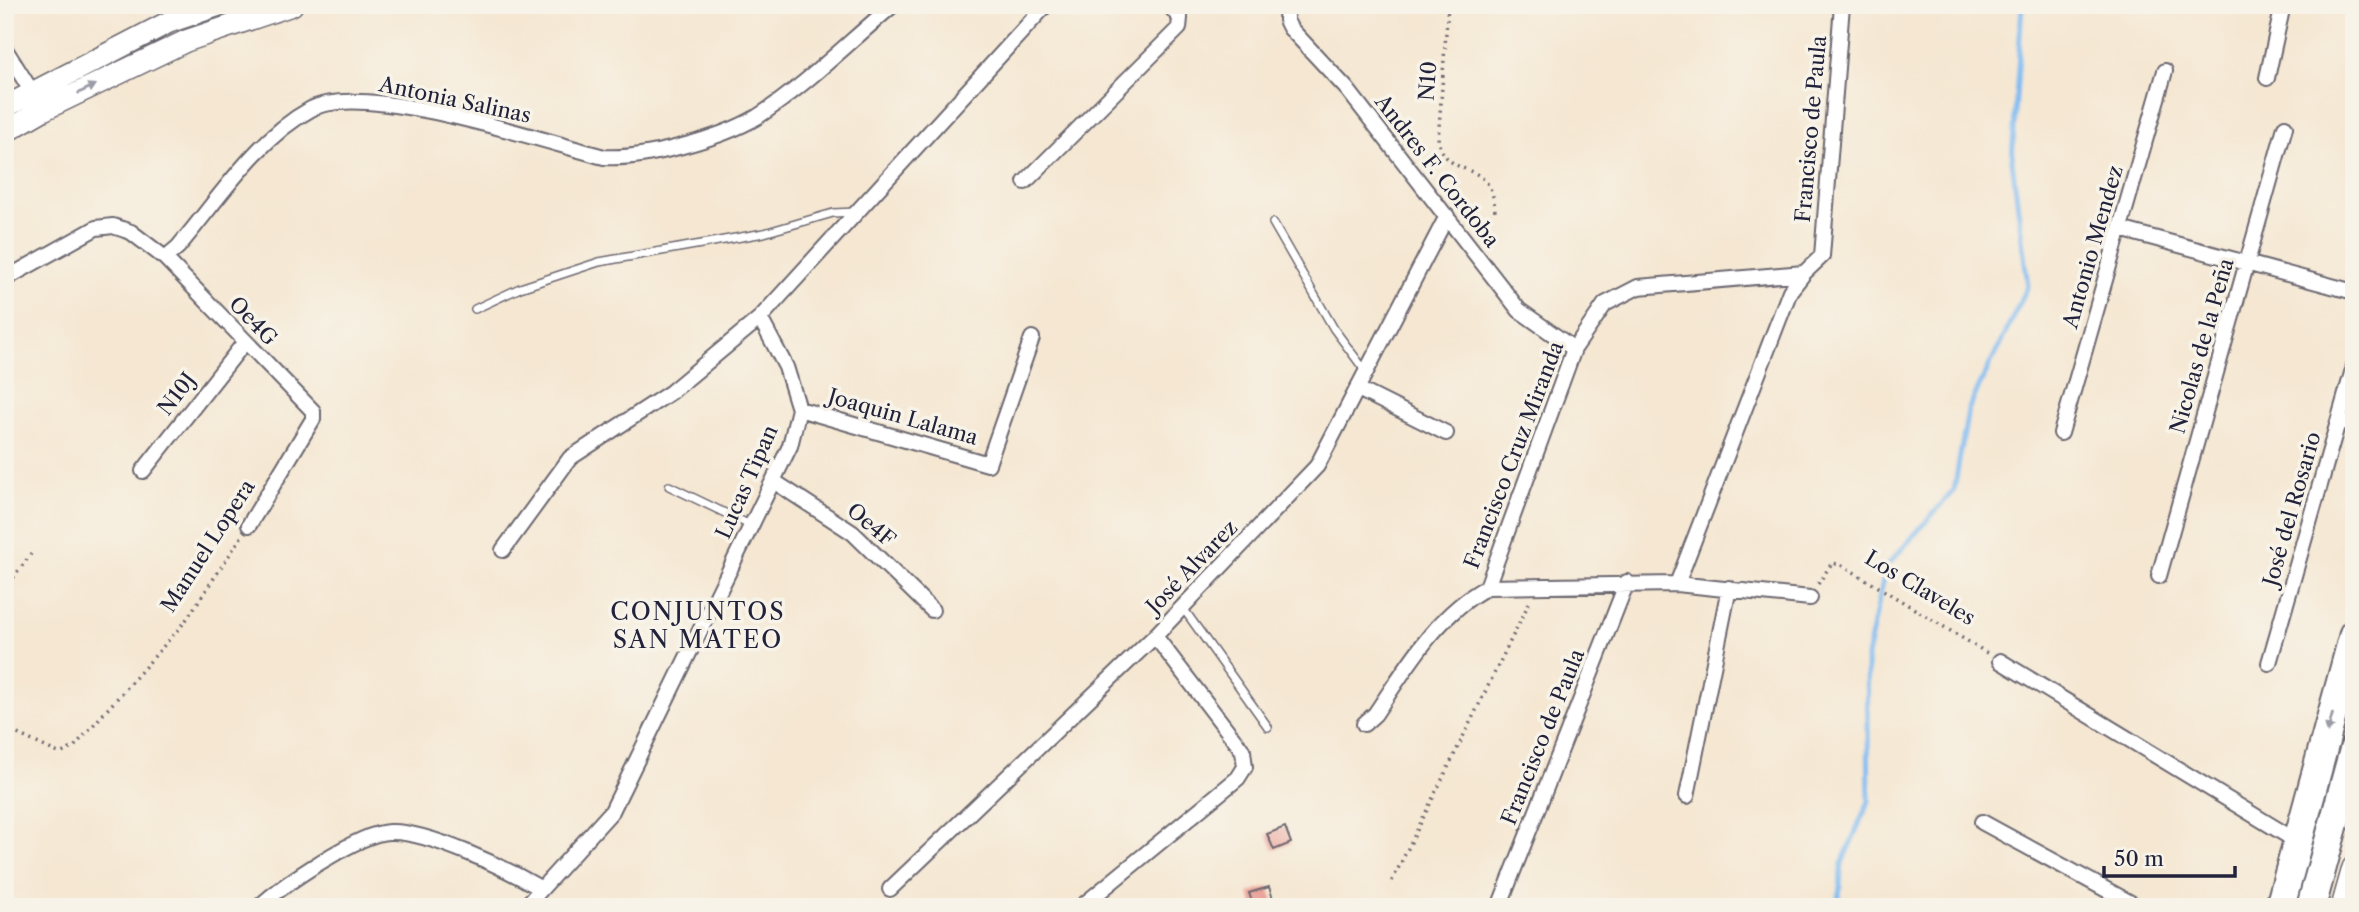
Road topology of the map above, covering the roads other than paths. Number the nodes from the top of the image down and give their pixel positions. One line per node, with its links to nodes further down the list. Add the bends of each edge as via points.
1 (219, 5): 12 (street, via 169,22)
2 (292, 5): 14 (street, one-way to 2, via 186,41)
3 (893, 5): 22 (street, Antonia Salinas, via 755,118 686,144 635,156 604,157 384,103 320,106 271,138)
4 (1046, 5): 18 (street)
5 (1169, 5): 17 (street, via 1180,18 1179,28)
6 (1287, 5): 19 (street, Andres F. Cordoba, via 1290,28 1347,89)
7 (1842, 5): 24 (street, Francisco de Paula, via 1822,256)
8 (2283, 5): 11 (street)
9 (5, 49): 12 (street)
10 (2165, 71): 21 (street, Antonio Mendez)
11 (2267, 78)
12 (31, 92): 13 (street); 14 (street)
13 (5, 107)
14 (43, 110): 16 (street)
15 (2285, 127): 23 (street, Nicolas de la Peña)
16 (5, 132)
17 (1025, 182)
18 (857, 212): 27 (lane, via 599,261); 28 (street)
19 (1447, 216): 31 (street, Andres F. Cordoba, via 1519,310); 33 (street, José Alvarez)
20 (1273, 223): 33 (lane, via 1334,329)
21 (2120, 229): 23 (street); 40 (street, Antonio Mendez)
22 (165, 258): 25 (street, via 131,232 96,228); 30 (street, Oe4G)
23 (2247, 264): 26 (street); 47 (street, Nicolas de la Peña)
24 (1804, 273): 31 (street, Francisco Cruz Miranda, via 1638,287 1605,304); 49 (street, via 1790,291)
25 (5, 279)
26 (2354, 292)
27 (475, 309)
28 (760, 318): 35 (street, Lucas Tipan, via 786,367); 46 (street, via 671,392 570,458)
29 (1032, 338): 35 (street, Joaquin Lalama, via 988,464)
30 (244, 343): 36 (street, Oe4G); 41 (street, N10J)
31 (1574, 349): 50 (street, Francisco Cruz Miranda)
32 (2354, 366): 37 (street, José del Rosario)
33 (1366, 372): 34 (street, José Alvarez)
34 (1358, 389): 39 (street); 53 (street, José Alvarez, via 1317,466)
35 (799, 409): 42 (street, Lucas Tipan)
36 (313, 411): 44 (street, Manuel Lopera, via 313,419)
37 (2339, 420): 38 (street); 58 (street, José del Rosario)
38 (2354, 425)
39 (1446, 433)
40 (2061, 433)
41 (143, 471)
42 (775, 482): 45 (street, Lucas Tipan); 54 (street, Oe4F, via 853,533)
43 (669, 486): 45 (lane)
44 (249, 525)
45 (752, 526): 66 (street, Lucas Tipan, via 612,811)
46 (503, 550)
47 (2159, 576)
48 (1627, 582): 49 (street); 50 (street); 71 (street, Francisco de Paula)
49 (1677, 584): 51 (street)
50 (1487, 587): 59 (street, Francisco Cruz Miranda, via 1438,624)
51 (1729, 588): 52 (street); 62 (street)
52 (1810, 598)
53 (1183, 607): 56 (street, José Alvarez); 60 (lane)
54 (932, 610)
55 (2354, 634): 64 (highway, one-way to 64)
56 (1155, 636): 67 (street, José Alvarez); 70 (street, via 1242,751 1245,767 1238,778)
57 (2000, 661): 64 (street)
58 (2269, 663)
59 (1364, 723)
60 (1268, 727)
61 (2354, 750): 74 (highway)
62 (1687, 796)
63 (1982, 822): 72 (street)
64 (2298, 842): 73 (highway)
65 (2354, 868): 75 (main road)
66 (540, 888): 68 (street, via 408,832 386,832 361,840 316,866); 69 (street, Lucas Tipan)
67 (890, 889)
68 (259, 907)
69 (525, 907)
70 (1081, 907)
71 (1499, 907)
72 (2138, 907)
73 (2280, 907)
74 (2311, 907)
75 (2343, 907)

